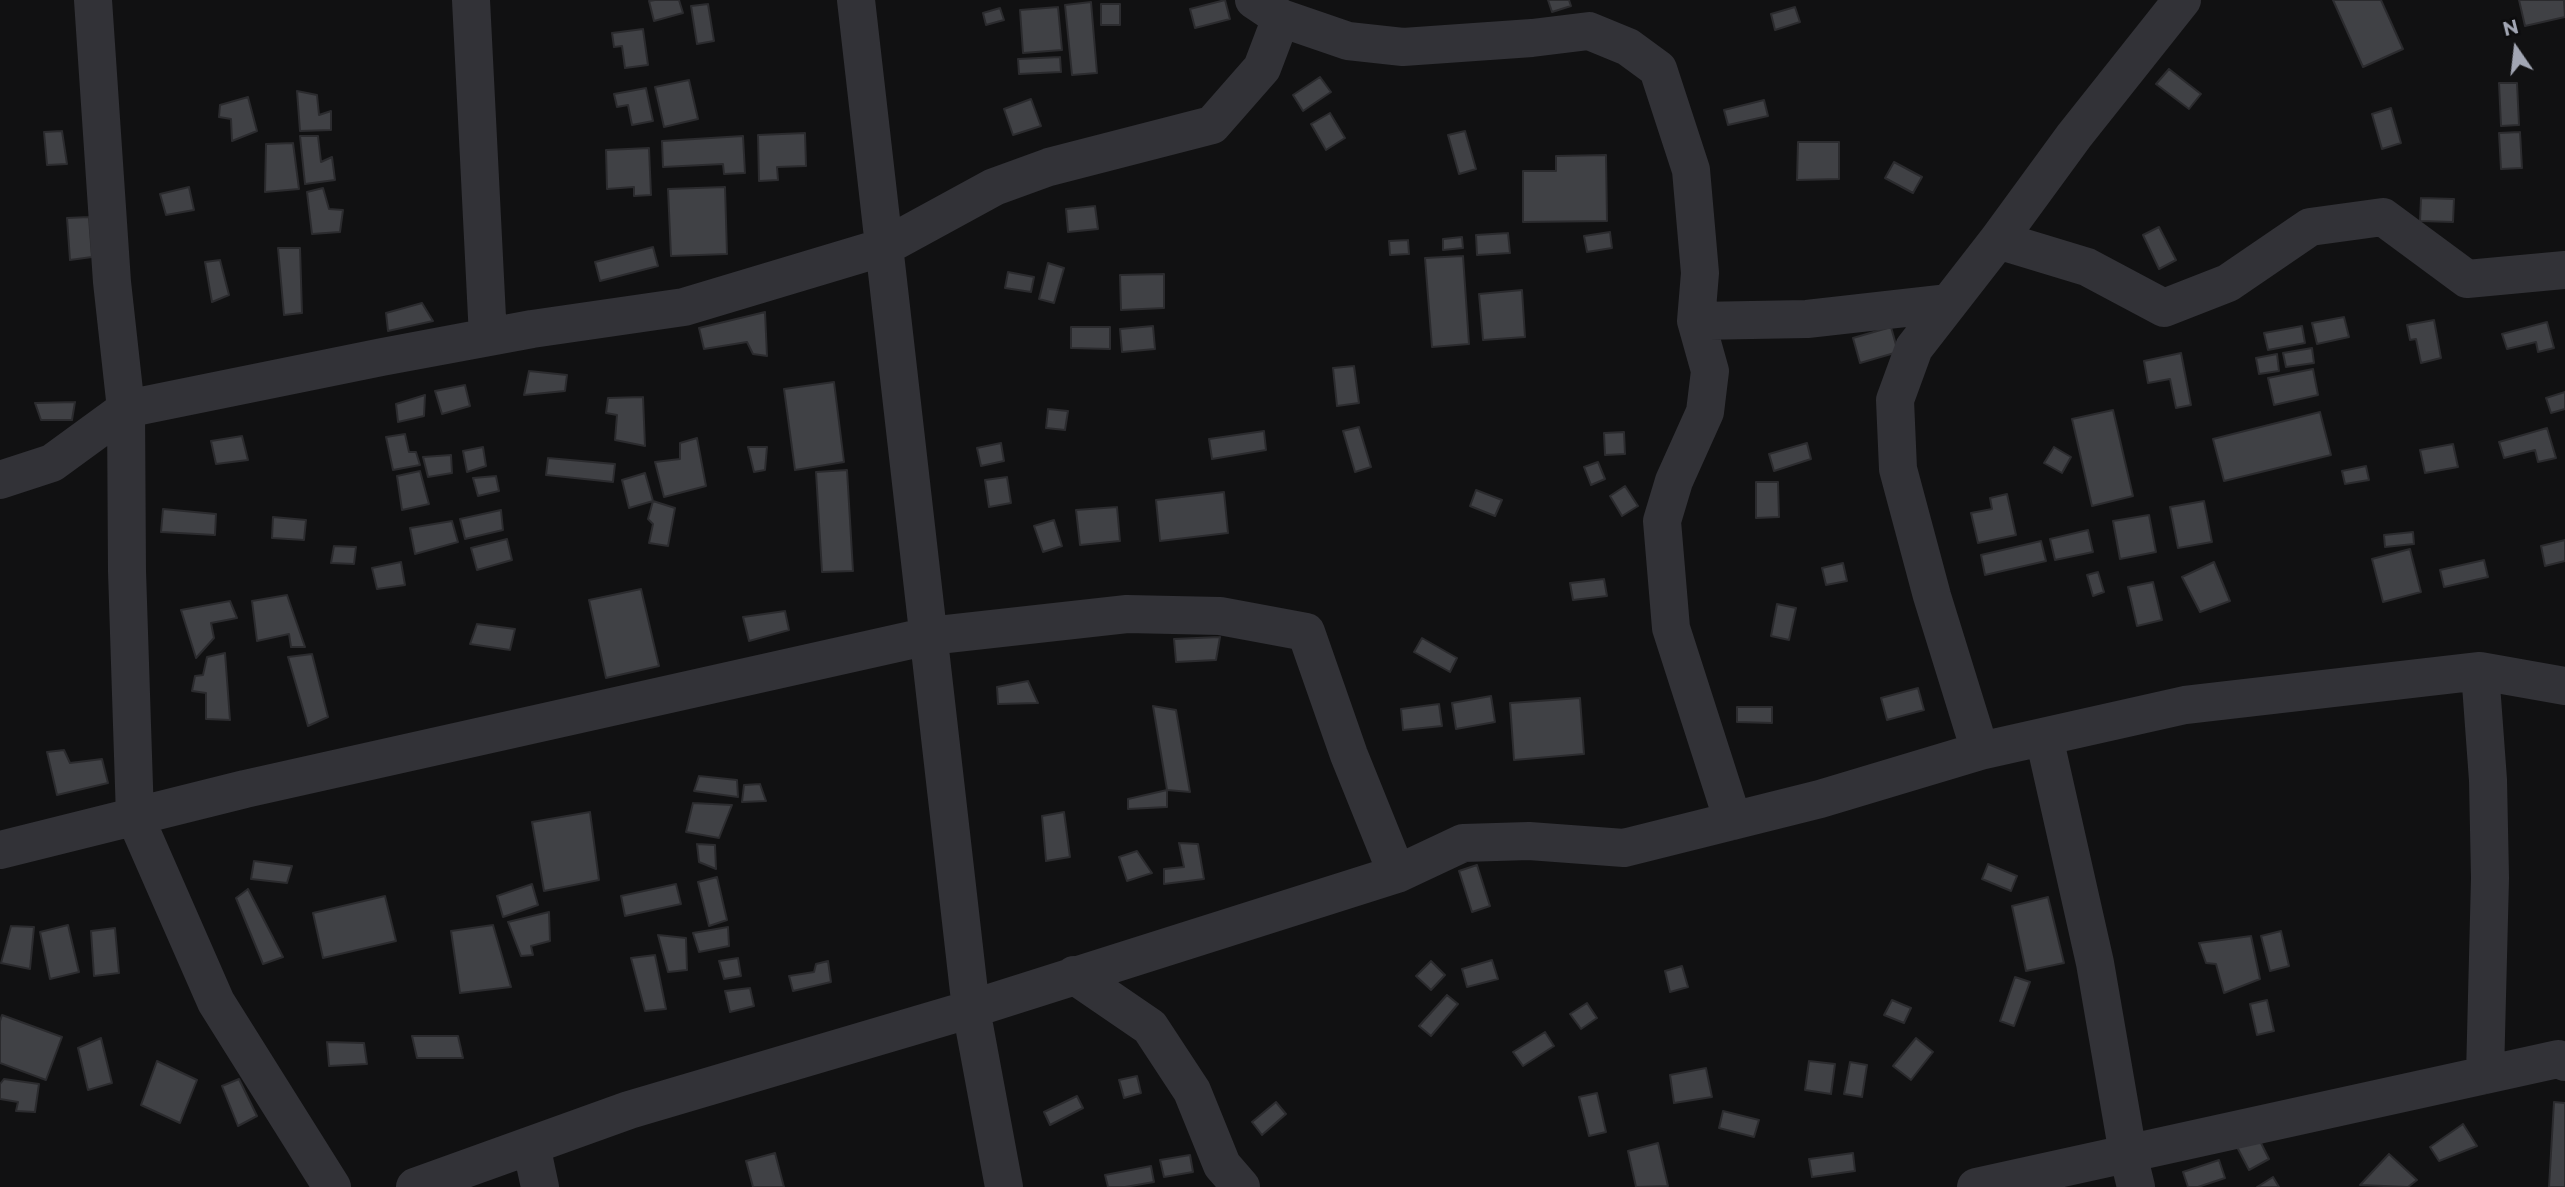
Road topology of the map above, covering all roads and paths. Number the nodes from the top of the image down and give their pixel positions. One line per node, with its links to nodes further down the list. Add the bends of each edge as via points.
1 (93, 0): 12 (street)
2 (471, 0): 11 (street)
3 (856, 0): 7 (street)
4 (2182, 0): 6 (street)
5 (1268, 9): 7 (street, via 1262,68 1212,125 1049,167 994,187); 10 (street, via 1348,41 1403,47 1589,31 1628,47 1658,69 1691,170 1700,273)
6 (1998, 240): 8 (street, via 2087,267 2164,308 2228,283 2309,227 2383,217 2467,279); 9 (street)
7 (884, 247): 11 (street, via 684,307); 14 (street)
8 (2565, 270)
9 (1949, 303): 10 (street, via 1807,319); 18 (street, via 1913,348 1895,400 1898,468)
10 (1696, 321): 20 (street, via 1710,371 1705,412 1674,481 1662,522 1671,628)
11 (488, 337): 12 (street)
12 (125, 409): 13 (street, via 52,463); 19 (street)
13 (0, 480)
14 (929, 636): 19 (street); 22 (street, via 1127,614 1220,616 1306,632); 24 (street)
15 (2480, 671): 16 (street); 17 (street, via 2185,705); 26 (street, via 2490,878)
16 (2565, 686)
17 (2044, 737): 18 (street); 28 (street, via 2095,963)
18 (1980, 751): 20 (street)
19 (135, 817): 21 (street); 29 (street, via 216,1002)
20 (1733, 821): 22 (street, via 1624,848 1529,841 1463,844)
21 (0, 850)
22 (1397, 874): 23 (street)
23 (1074, 975): 24 (street); 33 (street, via 1150,1027 1192,1091 1222,1165)
24 (971, 1009): 27 (street, via 629,1110); 32 (street)
25 (2565, 1062): 26 (street, via 2558,1059)
26 (2485, 1075): 28 (street)
27 (531, 1145): 30 (street); 31 (street)
28 (2132, 1170): 34 (street)
29 (332, 1187)
30 (415, 1187)
31 (540, 1187)
32 (1004, 1187)
33 (1241, 1187)
34 (1976, 1187)

